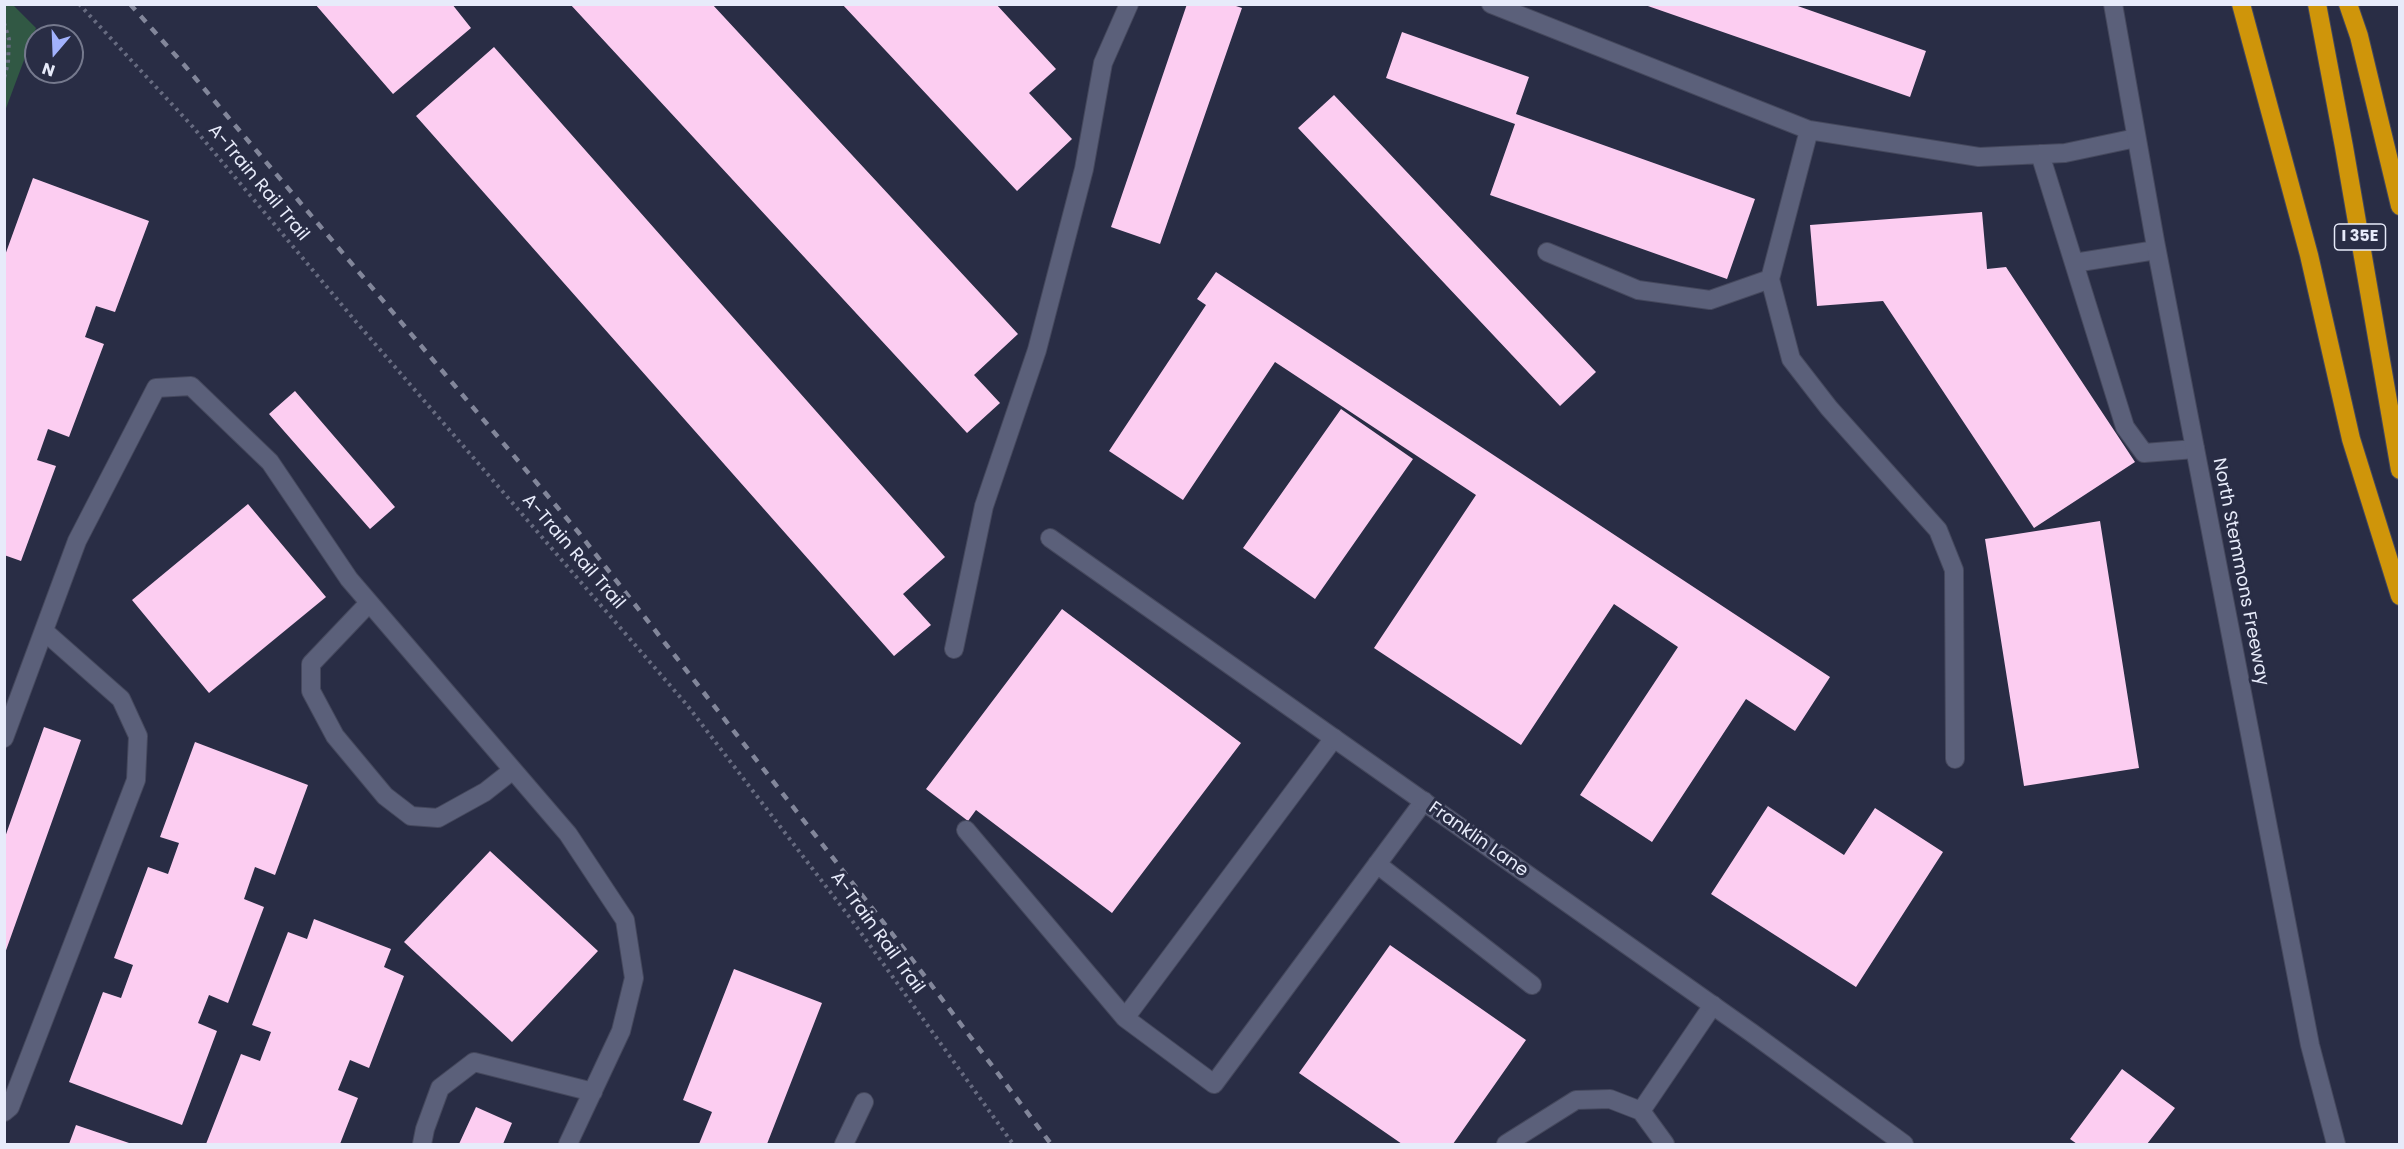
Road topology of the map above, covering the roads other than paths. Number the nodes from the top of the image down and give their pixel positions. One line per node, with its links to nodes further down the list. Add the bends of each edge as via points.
1 (1129, 4): 21 (main road, via 1103,63 1084,169 1037,350 984,506)
2 (1491, 4): 7 (main road)
3 (2113, 4): 8 (main road, North Stemmons Freeway)
4 (2241, 4): 18 (highway, via 2309,255 2351,439)
5 (2316, 4): 16 (highway, I 35E)
6 (2348, 4): 10 (highway)
7 (1809, 130): 9 (main road, via 1979,157); 14 (main road)
8 (2136, 138): 9 (main road, via 2065,153); 11 (main road, North Stemmons Freeway)
9 (2040, 154): 13 (main road)
10 (2400, 206)
11 (2156, 250): 13 (main road); 15 (main road, North Stemmons Freeway)
12 (1547, 252): 14 (main road, via 1638,290 1710,300)
13 (2074, 263): 15 (main road, via 2125,427 2144,453)
14 (1770, 279): 24 (main road, via 1791,359 1829,408 1938,530 1954,570)
15 (2195, 449): 42 (main road, North Stemmons Freeway, via 2310,1045)
16 (2400, 470)
17 (1050, 537): 23 (main road, Franklin Lane)
18 (2400, 596)
19 (369, 603): 20 (main road, via 270,462 191,386 156,388 77,540); 25 (main road); 25 (main road, via 311,664 311,691 335,736 385,796 411,816 438,818 485,792)
20 (44, 630): 22 (main road); 35 (main road, via 121,699 138,736 136,780 10,1107)
21 (954, 649)
22 (4, 738)
23 (1334, 738): 26 (main road, Franklin Lane); 31 (main road)
24 (1955, 759)
25 (513, 770): 32 (main road, via 568,834 625,920 634,978 621,1031)
26 (1424, 801): 28 (main road); 30 (main road, Franklin Lane)
27 (966, 830): 31 (main road)
28 (1377, 864): 29 (main road); 31 (main road, via 1214,1084)
29 (1532, 985)
30 (1713, 1005): 34 (main road); 41 (main road, Franklin Lane)
31 (1125, 1018)
32 (593, 1092): 36 (main road, via 474,1062 440,1088); 37 (main road)
33 (864, 1102): 38 (main road)
34 (1641, 1111): 39 (main road, via 1610,1099 1576,1100); 40 (main road)
35 (4, 1112)
36 (422, 1144)
37 (568, 1144)
38 (844, 1144)
39 (1506, 1144)
40 (1665, 1144)
41 (1904, 1144)
42 (2336, 1144)

